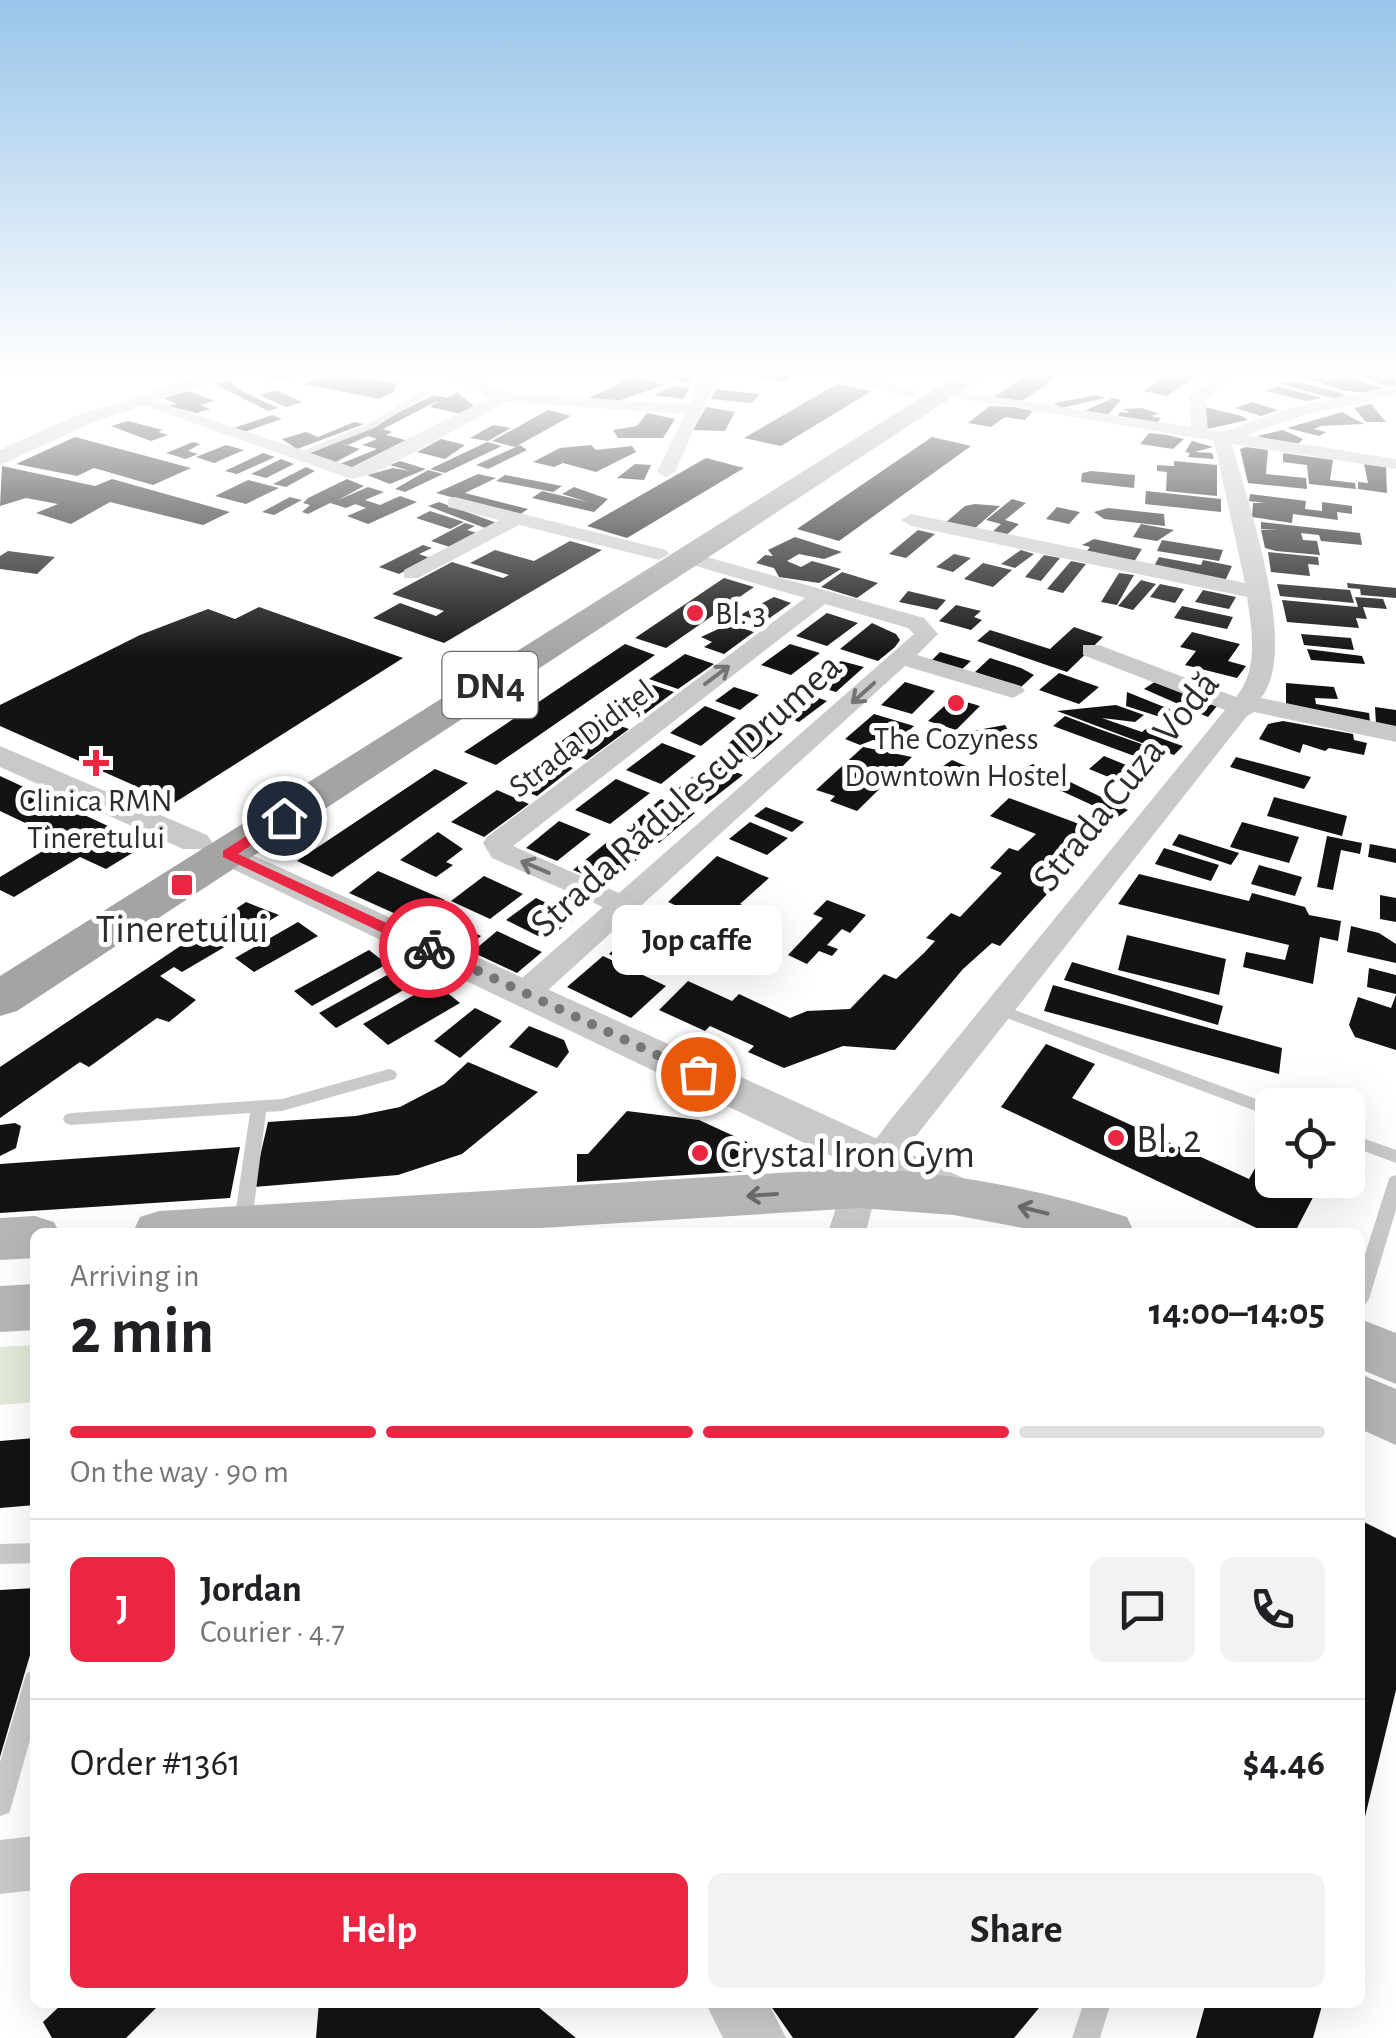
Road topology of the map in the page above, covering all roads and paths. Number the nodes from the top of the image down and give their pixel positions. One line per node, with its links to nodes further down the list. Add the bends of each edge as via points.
1 (329, 466): 7 (street)
2 (374, 466): 7 (street)
3 (669, 466): 6 (street)
4 (812, 466): 12 (main road, DN4)
5 (1219, 466): 14 (street, Strada Cuza Vodă)
6 (666, 472)
7 (351, 473): 8 (street)
8 (385, 487)
9 (455, 503): 10 (street, Strada Rădulescu Drumea)
10 (516, 518): 12 (street, Strada Rădulescu Drumea); 13 (street)
11 (911, 520): 14 (street)
12 (674, 556): 15 (street, Strada Rădulescu Drumea); 22 (main road, DN4)
13 (411, 574)
14 (1256, 592): 19 (street, Strada Cuza Vodă, via 1264,671)
15 (822, 596): 17 (street, Strada Rădulescu Drumea, via 923,626 926,636); 23 (street, Strada Didițel, one-way to 15, via 502,852 497,843)
16 (1091, 650): 19 (street)
17 (902, 658): 18 (street, Strada Rădulescu Drumea); 23 (street, Strada Rădulescu Drumea, one-way to 23)
18 (1013, 691)
19 (1246, 706): 20 (street); 27 (street, Strada Cuza Vodă)
20 (1396, 734)
21 (0, 755): 22 (street)
22 (211, 848): 24 (main road, DN4); 25 (street); 26 (main road, DN4)
23 (625, 906): 25 (street, Strada Rădulescu Drumea)
24 (0, 962)
25 (525, 993): 35 (street)
26 (0, 999)
27 (998, 1009): 29 (lane); 35 (street, Strada Cuza Vodă)
28 (390, 1075): 30 (lane)
29 (1255, 1105)
30 (259, 1107): 31 (lane); 36 (lane)
31 (71, 1119)
32 (1365, 1145): 33 (lane)
33 (1396, 1157)
34 (1396, 1182): 41 (lane)
35 (862, 1193): 37 (main road, one-way to 37); 38 (main road, one-way to 35, via 956,1195)
36 (242, 1228)
37 (259, 1228)
38 (1094, 1228)
39 (30, 1237): 40 (main road)
40 (0, 1239)
41 (1365, 1282)
42 (30, 1307): 43 (main road)
43 (0, 1309)
44 (1365, 1345): 45 (main road)
45 (1396, 1359)
46 (1365, 1402): 47 (main road)
47 (1396, 1418)
48 (30, 1552): 49 (lane)
49 (0, 1554)
50 (30, 1698): 51 (lane)
51 (0, 1804)
52 (30, 1863): 53 (street)
53 (0, 1868)
54 (738, 2008): 56 (street)
55 (1096, 2008): 57 (lane)
56 (757, 2038)
57 (1086, 2038)

